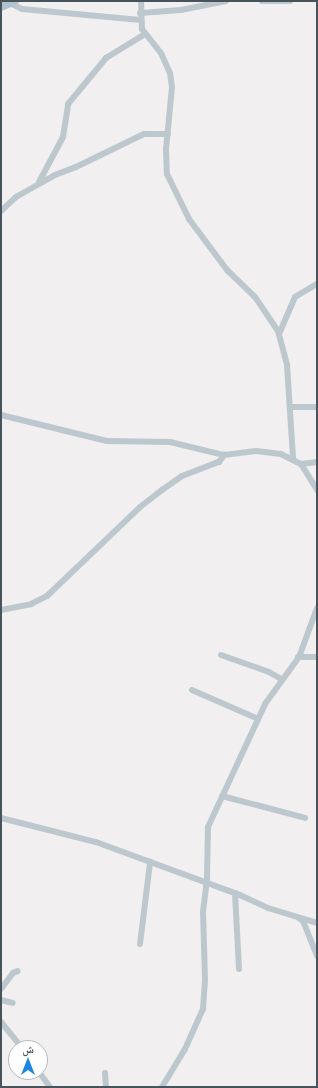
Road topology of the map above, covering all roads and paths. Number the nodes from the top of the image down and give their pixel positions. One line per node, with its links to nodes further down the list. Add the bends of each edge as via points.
1 (141, 1): 7 (street)
2 (226, 1): 7 (street)
3 (262, 1): 4 (street)
4 (290, 1)
5 (13, 2): 6 (main road); 7 (street, via 22,9)
6 (1, 7)
7 (140, 16): 8 (street)
8 (145, 34): 9 (street, via 157,46 170,73 172,87); 10 (street, via 106,58 68,104 62,137)
9 (168, 134): 10 (street, via 144,134 76,168); 13 (street, via 167,174 183,208 227,270 255,297)
10 (39, 182): 11 (street, via 16,197)
11 (1, 211)
12 (317, 284): 13 (street, via 295,297)
13 (279, 334): 14 (street, via 287,365)
14 (290, 407): 15 (street); 18 (street)
15 (317, 407)
16 (1, 415): 17 (street, via 93,439 116,442 170,442)
17 (224, 455): 18 (street, via 264,451); 23 (street, via 219,462 187,474 140,507 48,596 31,604)
18 (293, 459): 20 (street)
19 (317, 462): 20 (street)
20 (301, 464): 21 (street)
21 (317, 490)
22 (317, 608): 26 (street)
23 (1, 610)
24 (221, 655): 27 (street)
25 (317, 657): 26 (street)
26 (298, 658): 27 (street)
27 (282, 679): 29 (street)
28 (192, 690): 29 (street)
29 (258, 719): 30 (street)
30 (222, 796): 32 (street); 34 (street, via 208,827)
31 (1, 818): 33 (street, via 96,842)
32 (306, 818)
33 (150, 862): 34 (street); 38 (street)
34 (207, 884): 35 (street); 49 (street, via 203,912 203,1009 185,1049)
35 (235, 893): 36 (street, via 268,908); 40 (street)
36 (296, 916): 37 (street); 39 (street, via 303,921)
37 (317, 922)
38 (140, 944)
39 (317, 956)
40 (239, 969)
41 (18, 971): 42 (street, via 13,973)
42 (1, 989)
43 (1, 1000): 44 (street)
44 (13, 1003)
45 (1, 1022): 46 (street)
46 (16, 1040)
47 (105, 1073): 48 (street)
48 (106, 1087)
49 (162, 1087)

